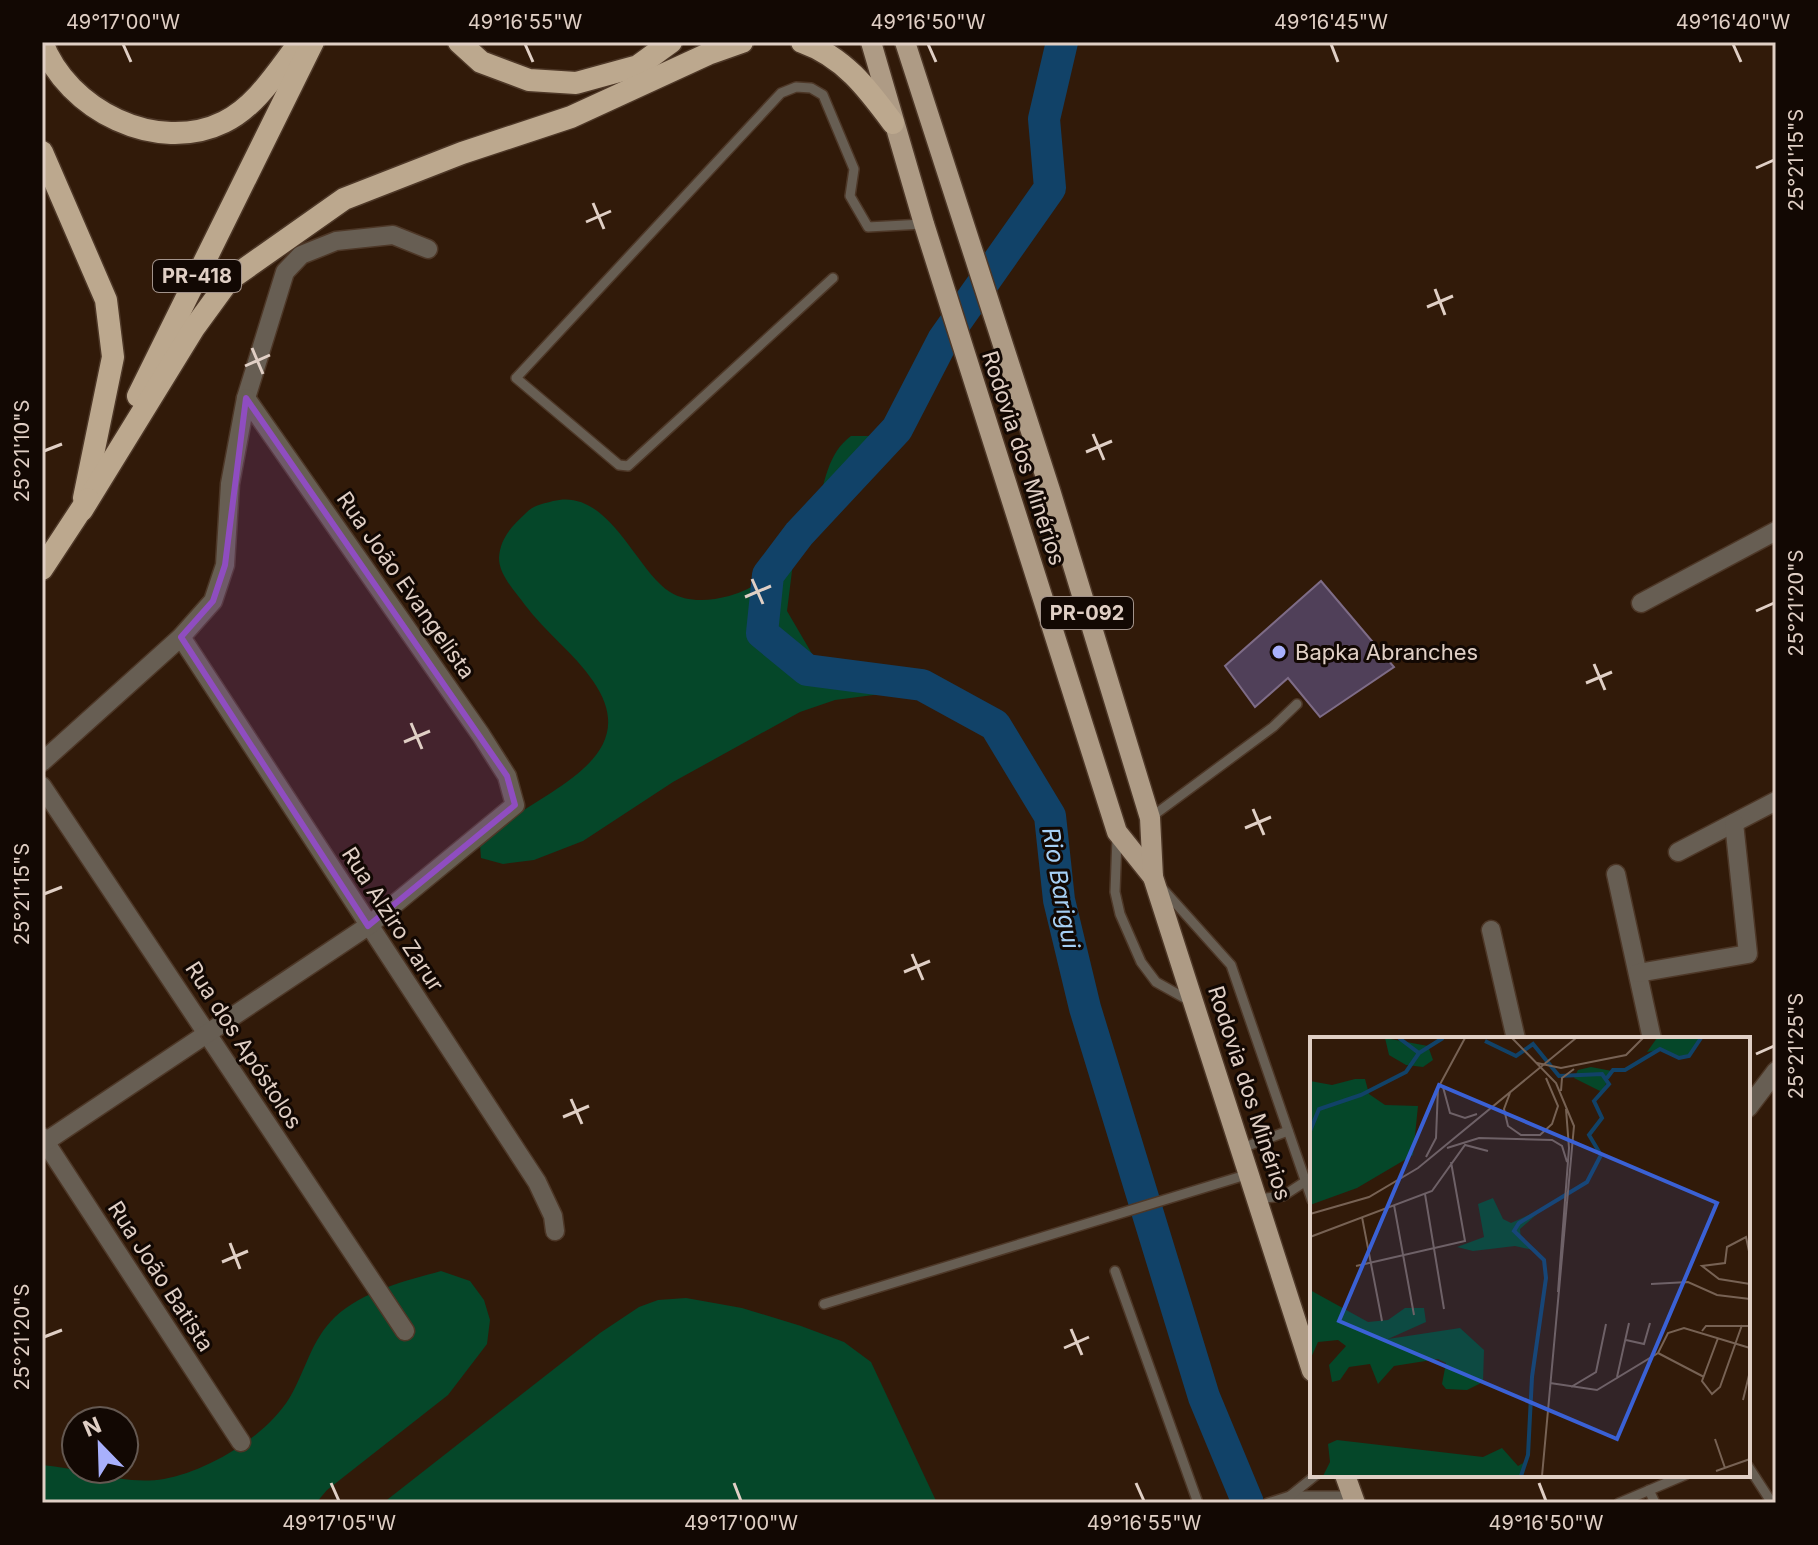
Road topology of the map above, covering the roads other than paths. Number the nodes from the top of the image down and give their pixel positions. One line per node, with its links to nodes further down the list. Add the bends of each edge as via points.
1 (42, 42): 2 (highway, via 78,97 128,126 188,134 225,122 257,97)
2 (300, 42)
3 (313, 42): 16 (highway, PR-418)
4 (459, 42): 5 (highway, via 481,62 529,80 576,83 638,66)
5 (671, 42)
6 (742, 42): 16 (highway, via 571,117 344,199 229,280)
7 (802, 42): 10 (highway, via 826,50 849,69)
8 (871, 42): 10 (main road, Rodovia dos Minérios / PR-092)
9 (905, 42): 25 (main road, Rodovia dos Minérios / PR-092)
10 (893, 123): 12 (main road, Rodovia dos Minérios / PR-092)
11 (42, 152): 16 (highway, via 106,300 113,357)
12 (924, 224): 14 (lane, via 868,227 850,196 854,169 823,95 796,87 781,93 516,378 619,465 628,466); 27 (main road, Rodovia dos Minérios / PR-092)
13 (428, 249): 15 (street, via 393,235 336,241 301,255 285,272)
14 (833, 278)
15 (246, 398): 20 (street, via 230,484 225,565 213,601); 31 (street, Rua João Evangelista, via 481,735 507,776 515,805)
16 (82, 510): 18 (highway, PR-418)
17 (1776, 531): 19 (street)
18 (42, 569)
19 (1641, 603)
20 (181, 637): 22 (street); 31 (street, Rua Alziro Zarur)
21 (1297, 704): 25 (lane)
22 (42, 762)
23 (42, 786): 35 (street, Rua dos Apóstolos)
24 (1776, 801): 26 (street)
25 (1150, 818): 30 (main road, Rodovia dos Minérios / PR-092)
26 (1734, 823): 28 (street); 33 (street, via 1748,954)
27 (1117, 832): 30 (main road, Rodovia dos Minérios / PR-092); 34 (lane, via 1115,892 1141,962 1156,982)
28 (1678, 852)
29 (1616, 874): 33 (street)
30 (1153, 877): 34 (main road, Rodovia dos Minérios / PR-092); 40 (lane, via 1231,965)
31 (368, 926): 35 (street); 47 (street, Rua Alziro Zarur, via 537,1182)
32 (1491, 930): 36 (street)
33 (1638, 973): 37 (street)
34 (1197, 1005): 42 (main road, Rodovia dos Minérios / PR-092)
35 (207, 1033): 41 (street); 50 (street, Rua dos Apóstolos)
36 (1516, 1037)
37 (1652, 1037)
38 (1776, 1071): 39 (street)
39 (1750, 1105)
40 (1288, 1131): 42 (lane); 44 (lane)
41 (43, 1141): 52 (street, Rua João Batista)
42 (1242, 1148): 43 (main road, Rodovia dos Minérios / PR-092)
43 (1251, 1174): 46 (main road, Rodovia dos Minérios / PR-092); 49 (lane)
44 (1306, 1181): 45 (lane); 46 (lane, via 1283,1196)
45 (1310, 1194)
46 (1258, 1199): 51 (main road, Rodovia dos Minérios / PR-092)
47 (555, 1231)
48 (1115, 1271): 60 (lane)
49 (824, 1304)
50 (405, 1331)
51 (1310, 1365)
52 (241, 1442)
53 (1750, 1469): 64 (lane)
54 (1314, 1477): 58 (lane)
55 (1346, 1477): 59 (main road)
56 (1680, 1477): 57 (lane)
57 (1649, 1490): 62 (lane); 63 (lane)
58 (1290, 1496): 59 (lane); 61 (lane)
59 (1353, 1499)
60 (1198, 1503)
61 (1269, 1503)
62 (1619, 1503)
63 (1655, 1503)
64 (1772, 1503)

